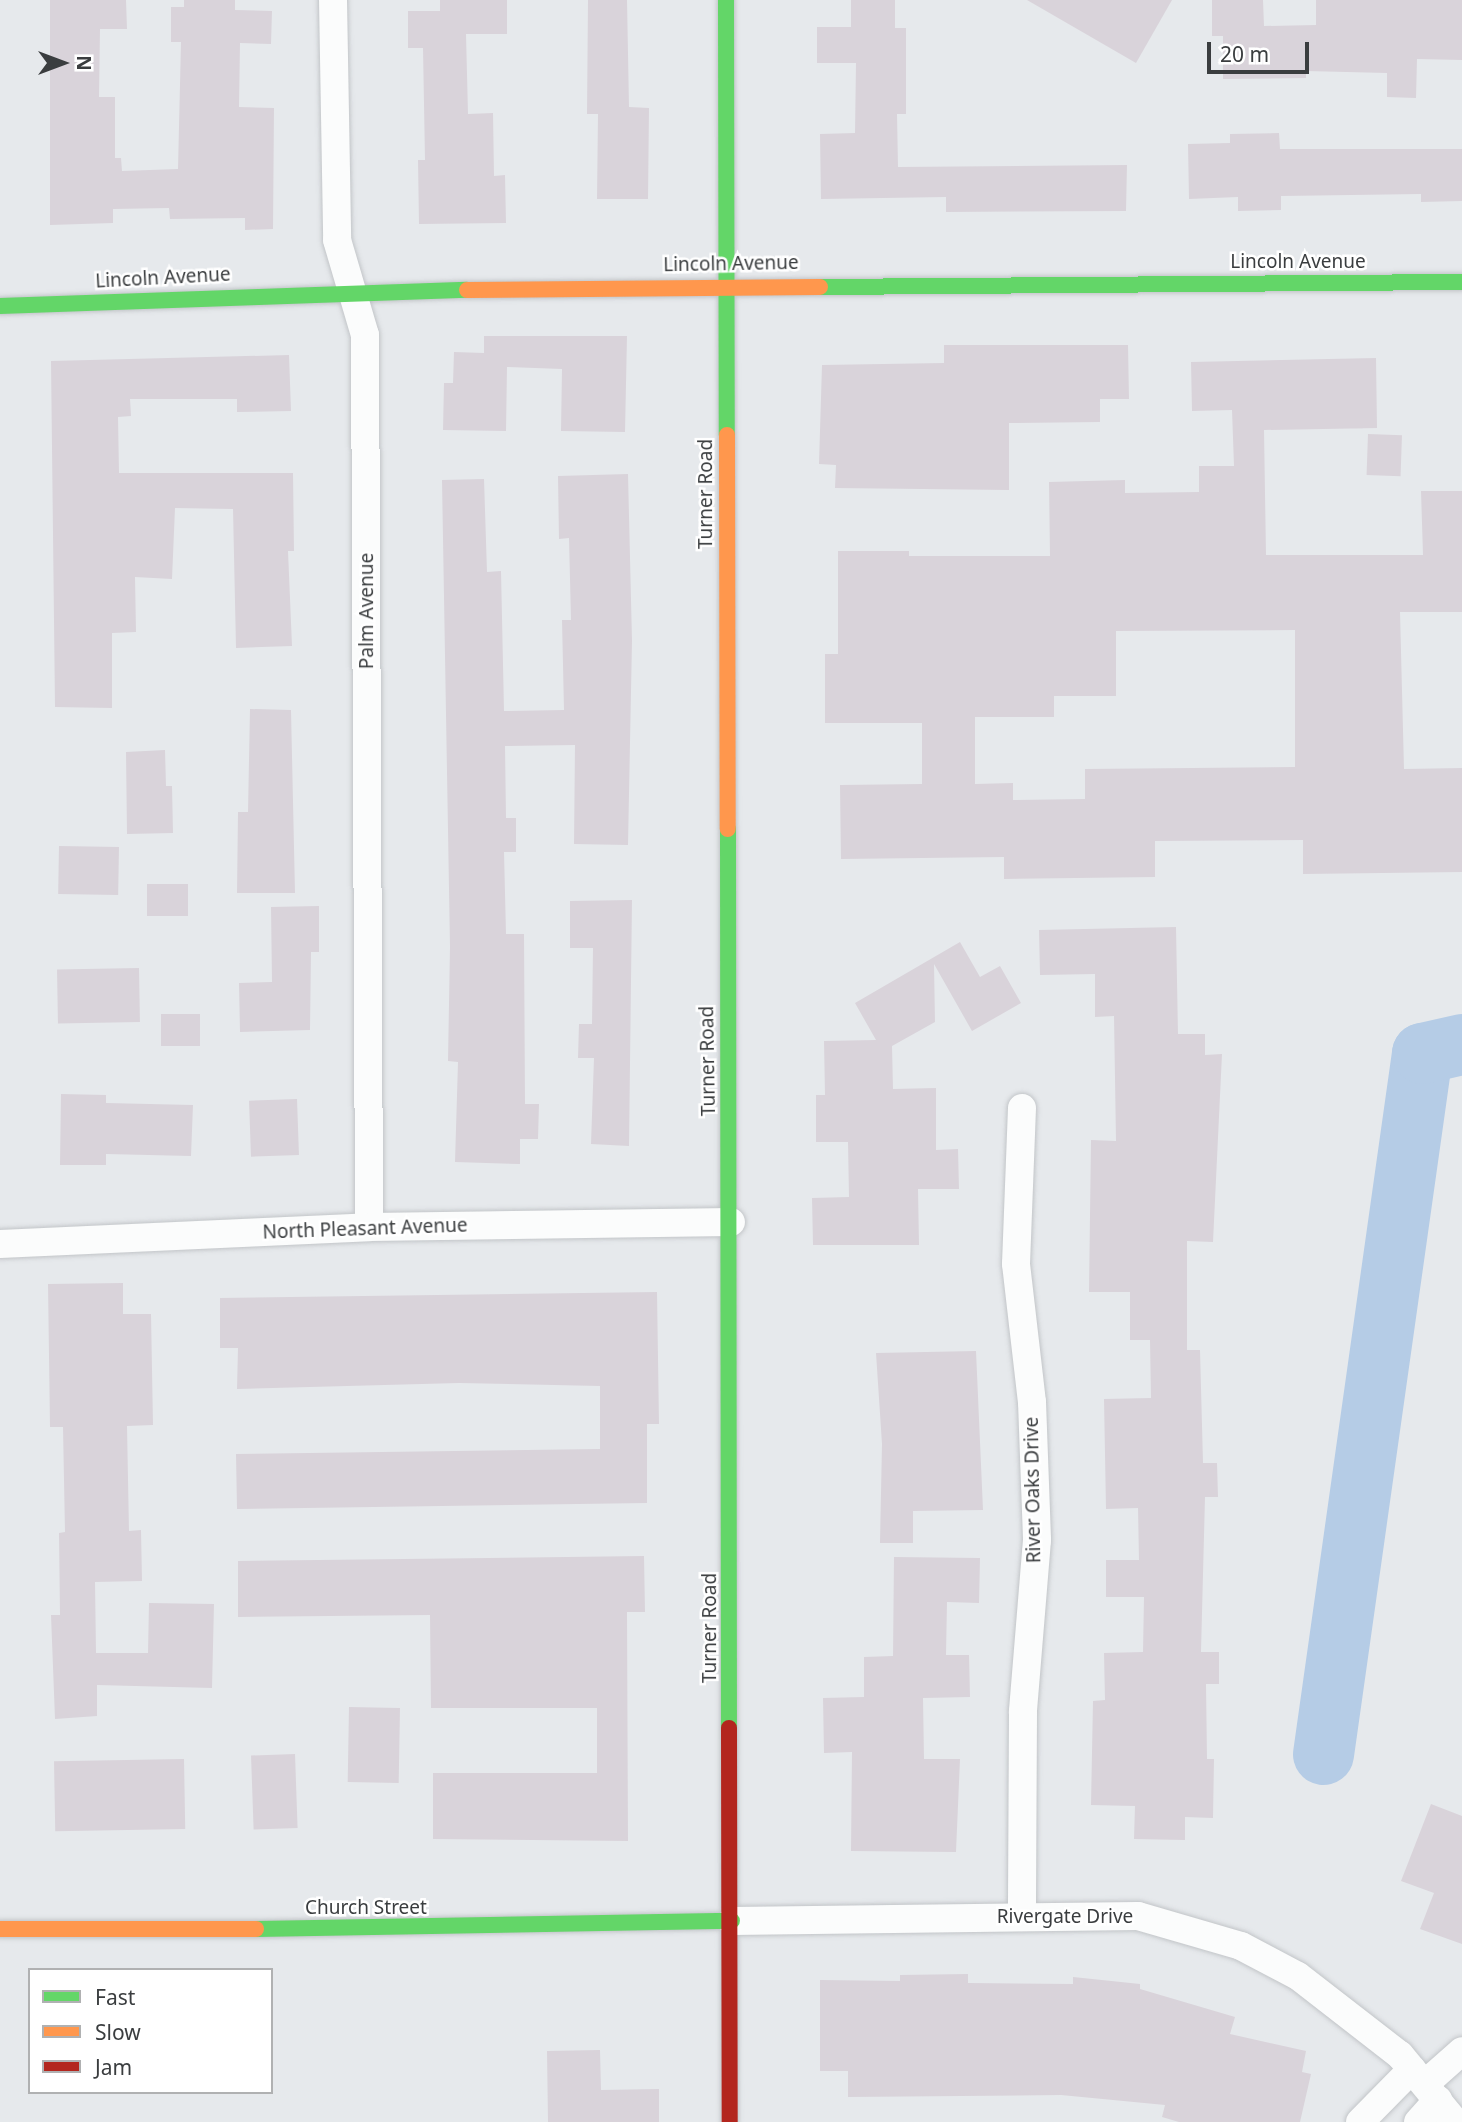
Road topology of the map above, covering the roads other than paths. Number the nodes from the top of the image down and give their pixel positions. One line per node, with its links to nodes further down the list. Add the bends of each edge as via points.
1 (333, 0): 5 (street, Palm Avenue, via 337,240)
2 (726, 0): 4 (street, Turner Road)
3 (1462, 282): 4 (street, Lincoln Avenue)
4 (727, 285): 5 (street, Lincoln Avenue); 8 (street, Turner Road)
5 (351, 290): 6 (street, Lincoln Avenue); 9 (street, Palm Avenue, via 365,335)
6 (0, 306)
7 (1022, 1108): 11 (street, River Oaks Drive, via 1016,1264 1032,1402 1037,1540 1023,1712)
8 (731, 1222): 9 (street, North Pleasant Avenue); 12 (street, Turner Road)
9 (369, 1227): 10 (street, North Pleasant Avenue)
10 (0, 1244)
11 (1022, 1915): 12 (street, Rivergate Drive); 15 (street, Rivergate Drive, via 1138,1916 1241,1946 1298,1976 1350,2012)
12 (732, 1922): 13 (street, Church Street, via 384,1929); 16 (street, Turner Road)
13 (0, 1929)
14 (1462, 2051): 15 (street)
15 (1433, 2094): 17 (street); 18 (street)
16 (730, 2122)
17 (1360, 2122)
18 (1418, 2122)

